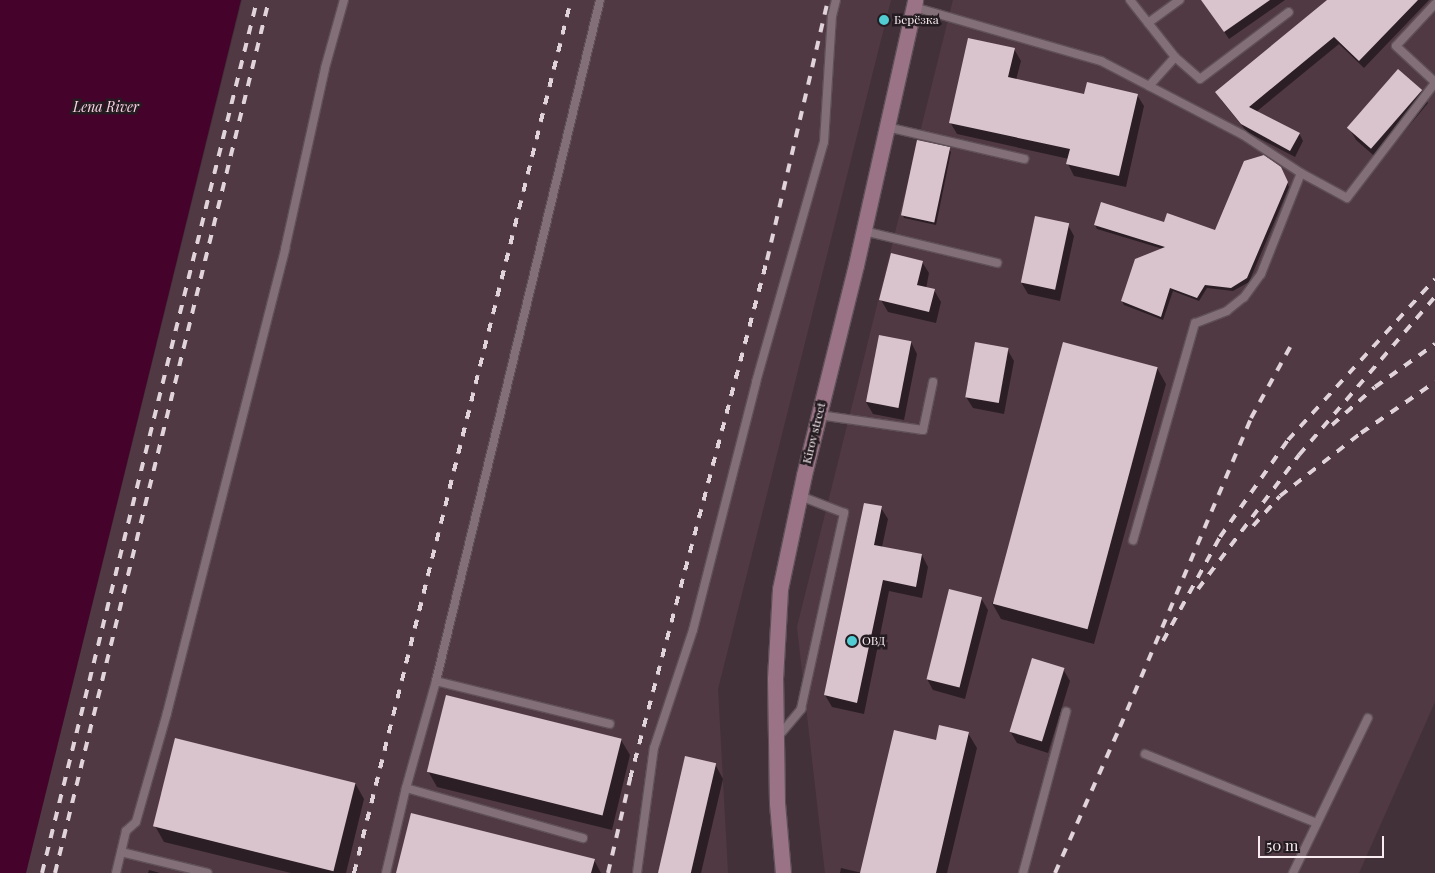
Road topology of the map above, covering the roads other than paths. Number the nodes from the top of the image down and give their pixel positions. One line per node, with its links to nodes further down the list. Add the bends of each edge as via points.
1 (344, 0): 31 (lane, via 285,249 167,714 136,822 126,831)
2 (600, 0): 22 (lane)
3 (836, 0): 35 (lane, via 832,16 824,142 756,382 692,630 654,748)
4 (1130, 0): 9 (lane)
5 (1180, 0): 9 (lane)
6 (914, 4): 12 (lane, via 1101,61); 13 (main road, Kirov street)
7 (1435, 4): 11 (lane, via 1396,46)
8 (1289, 12): 10 (lane, via 1200,79)
9 (1148, 23): 10 (lane)
10 (1175, 57): 12 (lane)
11 (1435, 82): 15 (lane, via 1346,198)
12 (1149, 86): 15 (lane, via 1243,135)
13 (887, 127): 14 (lane); 16 (main road, Kirov street)
14 (1024, 159)
15 (1301, 172): 21 (lane, via 1261,274 1244,297 1227,311 1195,323)
16 (864, 231): 17 (lane); 19 (main road, Kirov street)
17 (997, 263)
18 (933, 382): 19 (lane, via 923,430)
19 (819, 415): 20 (main road, Kirov street)
20 (800, 496): 26 (main road, Kirov street, via 780,589 775,679); 26 (lane, via 844,513 801,709)
21 (1133, 540)
22 (436, 681): 25 (lane); 28 (lane)
23 (1066, 712): 37 (lane)
24 (1368, 718): 29 (lane)
25 (610, 724)
26 (776, 739): 36 (main road, Kirov street)
27 (1145, 754): 29 (lane)
28 (406, 788): 30 (lane); 34 (lane)
29 (1317, 823): 38 (lane)
30 (583, 838)
31 (121, 852): 32 (lane); 33 (lane)
32 (116, 873)
33 (208, 873)
34 (386, 873)
35 (637, 873)
36 (783, 873)
37 (1024, 873)
38 (1293, 873)

